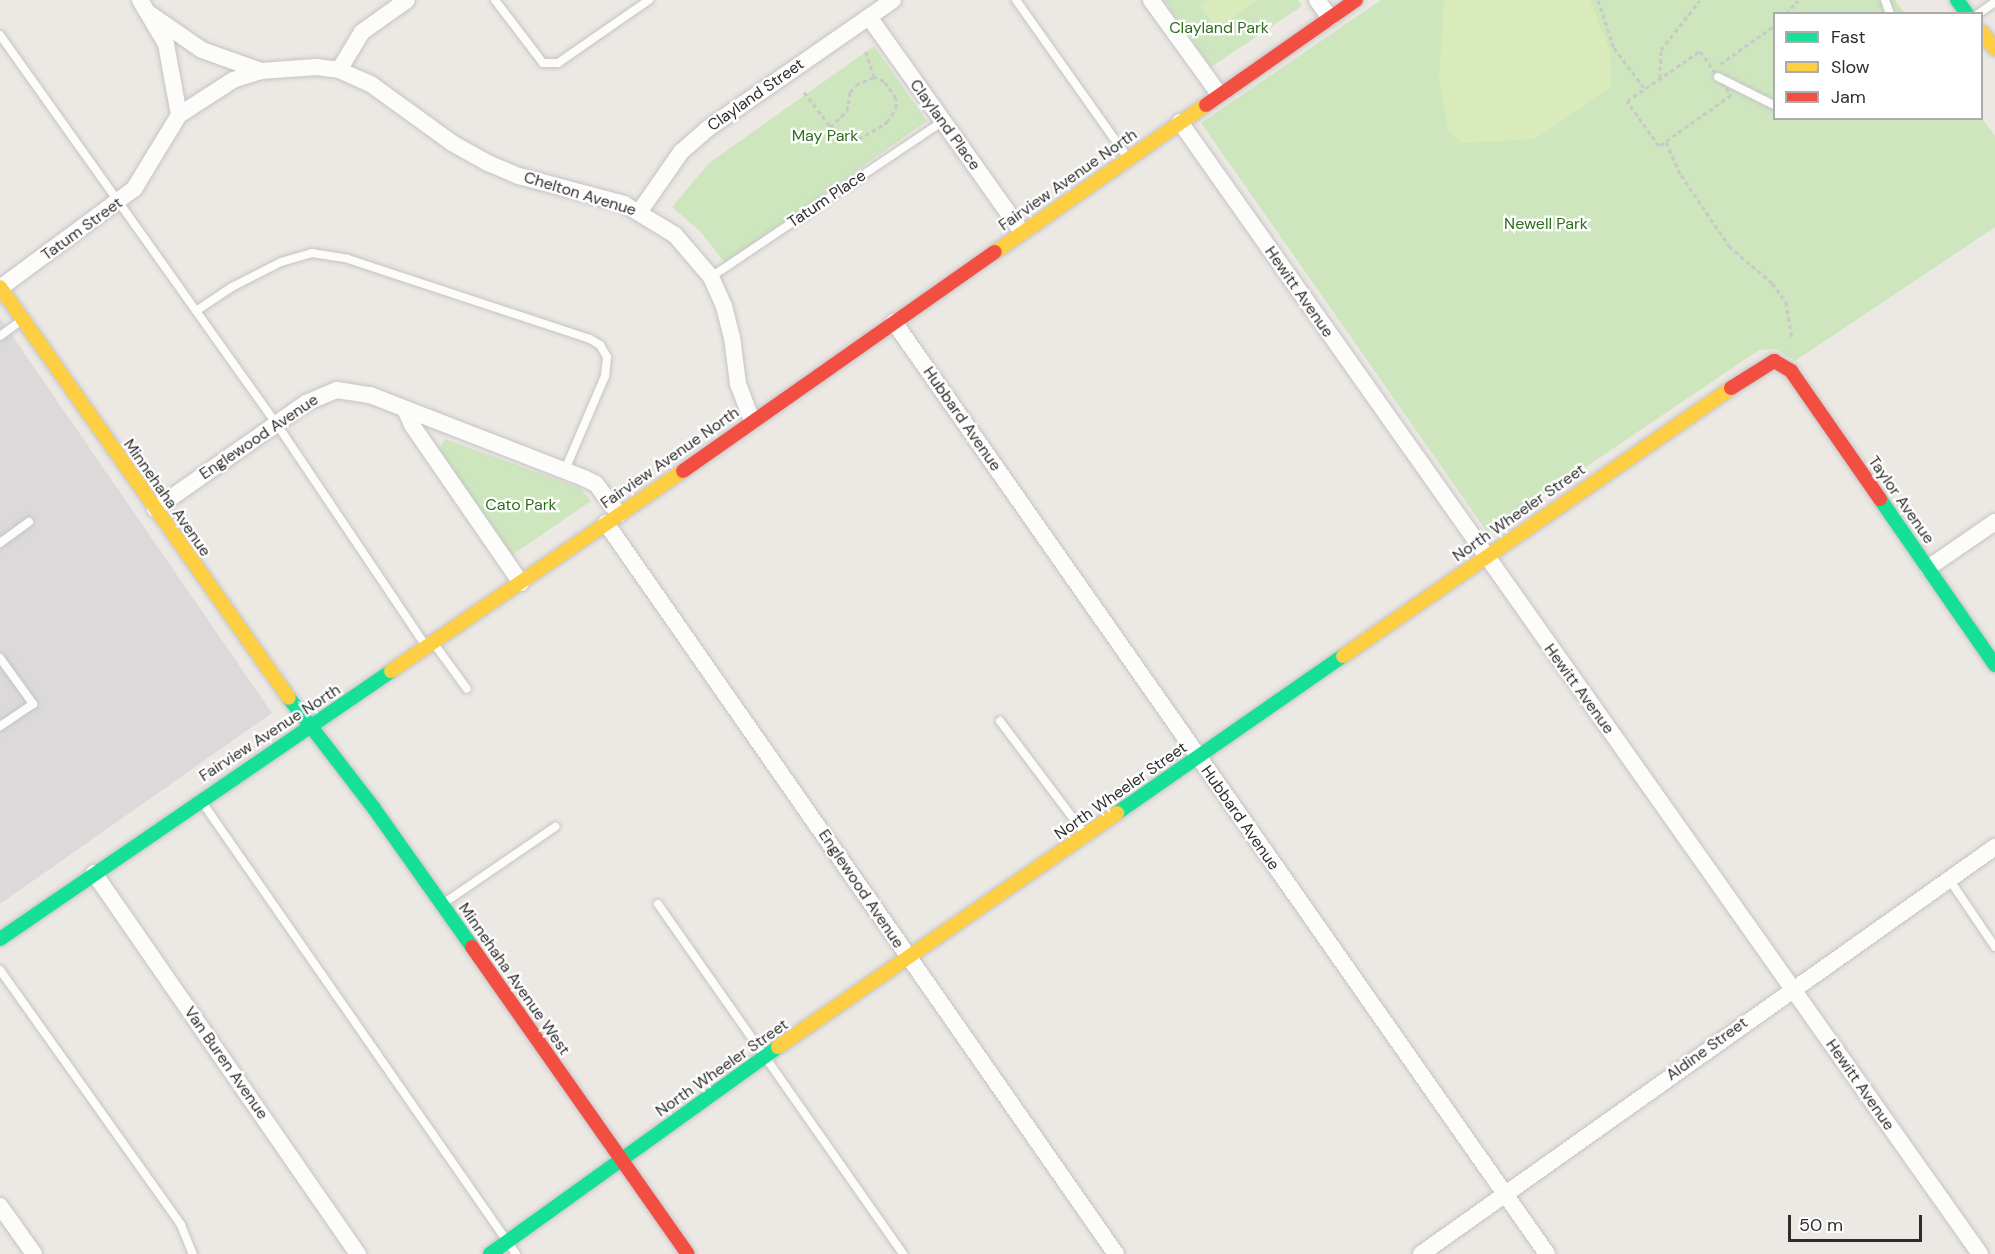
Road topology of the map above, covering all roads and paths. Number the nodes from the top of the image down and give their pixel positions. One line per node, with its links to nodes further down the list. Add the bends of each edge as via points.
1 (407, 0): 24 (street, via 362,32)
2 (495, 0): 3 (lane, via 543,63 558,63)
3 (650, 0)
4 (893, 0): 16 (street, Clayland Street)
5 (1016, 0): 38 (lane)
6 (1151, 0): 31 (street)
7 (1317, 0): 17 (street)
8 (1356, 0): 17 (street, Fairview Avenue North)
9 (1598, 0): 29 (path, via 1614,48)
10 (1700, 0): 28 (path, via 1661,50)
11 (1798, 0): 14 (path)
12 (1995, 2): 15 (lane)
13 (145, 7): 25 (street, via 202,50); 33 (street, via 166,44)
14 (1788, 12)
15 (1981, 12)
16 (869, 17): 34 (street, Clayland Place); 40 (street, Clayland Street, via 707,129 681,152)
17 (1330, 18): 31 (street, Fairview Avenue North)
18 (1773, 27): 23 (path)
19 (1983, 33): 21 (street)
20 (0, 35): 39 (lane)
21 (1995, 49)
22 (865, 50): 27 (path)
23 (1712, 68): 26 (path); 28 (path, via 1700,51)
24 (339, 70): 25 (street, Tatum Street, via 316,67); 40 (street, Chelton Avenue, via 372,85 452,143 488,163 519,176)
25 (261, 71): 33 (street, Tatum Street, via 233,80)
26 (1718, 77): 32 (lane); 37 (path, via 1731,95)
27 (874, 78): 36 (path, via 856,85 850,92 847,111); 36 (path, via 893,90 896,108 891,117 859,139 840,139)
28 (1660, 78): 29 (path)
29 (1645, 89): 37 (path, via 1627,101 1659,146)
30 (804, 92): 36 (path)
31 (1219, 94): 35 (street, Fairview Avenue North)
32 (1773, 104)
33 (179, 115): 39 (street, Tatum Street, via 152,166)
34 (942, 122): 41 (street, Clayland Place); 42 (lane, Tatum Place)
35 (1180, 122): 38 (street, Fairview Avenue North); 59 (street, Hewitt Avenue)
36 (830, 127)
37 (1666, 142): 48 (path, via 1681,175 1729,246 1772,283 1786,302)
38 (1128, 159): 41 (street, Fairview Avenue North)
39 (119, 204): 43 (street, Tatum Street); 44 (lane)
40 (640, 210): 42 (street, Chelton Avenue, via 675,235)
41 (1022, 232): 46 (street, Fairview Avenue North)
42 (711, 277): 51 (street, Chelton Avenue, via 732,337 741,399)
43 (0, 288): 45 (street, Minnehaha Avenue)
44 (196, 311): 52 (lane); 53 (lane, via 261,272 312,253 348,259 590,339 600,345 607,357 606,376)
45 (23, 320): 47 (lane); 54 (street, Minnehaha Avenue)
46 (894, 322): 51 (street, Fairview Avenue North); 69 (street, Hubbard Avenue)
47 (0, 336)
48 (1792, 338)
49 (1774, 362): 59 (street, North Wheeler Street, via 1756,367); 60 (street, Taylor Avenue, via 1791,371)
50 (405, 409): 52 (street, Englewood Avenue, via 363,393 338,390 315,398); 53 (street, Englewood Avenue); 61 (street)
51 (752, 420): 55 (street, Fairview Avenue North)
52 (276, 423): 54 (street, Englewood Avenue); 62 (lane)
53 (564, 472): 55 (street, Englewood Avenue, via 596,484)
54 (155, 508): 67 (street, Minnehaha Avenue, via 251,649)
55 (613, 518): 61 (street, Fairview Avenue North); 80 (street, Englewood Avenue)
56 (28, 522): 58 (lane)
57 (1995, 522): 60 (street)
58 (0, 543)
59 (1485, 557): 69 (street, North Wheeler Street); 82 (street, Hewitt Avenue)
60 (1928, 568): 64 (street, Taylor Avenue)
61 (520, 583): 62 (street, Fairview Avenue North)
62 (430, 645): 65 (lane); 67 (street, Fairview Avenue North)
63 (0, 658): 68 (lane, via 33,704)
64 (1995, 665)
65 (466, 688)
66 (1000, 721): 72 (lane)
67 (311, 725): 70 (street, Fairview Avenue North); 76 (street, Minnehaha Avenue West)
68 (0, 726)
69 (1198, 758): 72 (street, North Wheeler Street); 85 (street, Hubbard Avenue)
70 (200, 799): 74 (street, Fairview Avenue North); 87 (lane)
71 (555, 827): 76 (lane)
72 (1086, 835): 80 (street, North Wheeler Street)
73 (1995, 847): 75 (street, Aldine Street)
74 (94, 873): 78 (street, Fairview Avenue North); 90 (street, Van Buren Avenue)
75 (1948, 879): 79 (lane); 82 (street, Aldine Street)
76 (441, 904): 84 (street, Minnehaha Avenue West)
77 (658, 904): 83 (lane)
78 (0, 939)
79 (1995, 947)
80 (909, 959): 83 (street, North Wheeler Street); 95 (street, Englewood Avenue)
81 (0, 970): 89 (lane, via 181,1225)
82 (1792, 988): 85 (street, Aldine Street); 98 (street, Hewitt Avenue)
83 (764, 1057): 84 (street, North Wheeler Street); 94 (lane)
84 (622, 1159): 87 (street, North Wheeler Street); 93 (street, Minnehaha Avenue West)
85 (1506, 1195): 96 (street, Aldine Street); 97 (street, Hubbard Avenue)
86 (0, 1206): 88 (street)
87 (507, 1241): 91 (street, North Wheeler Street); 92 (lane)
88 (33, 1254)
89 (193, 1254)
90 (358, 1254)
91 (490, 1254)
92 (516, 1254)
93 (688, 1254)
94 (903, 1254)
95 (1116, 1254)
96 (1421, 1254)
97 (1547, 1254)
98 (1980, 1254)

